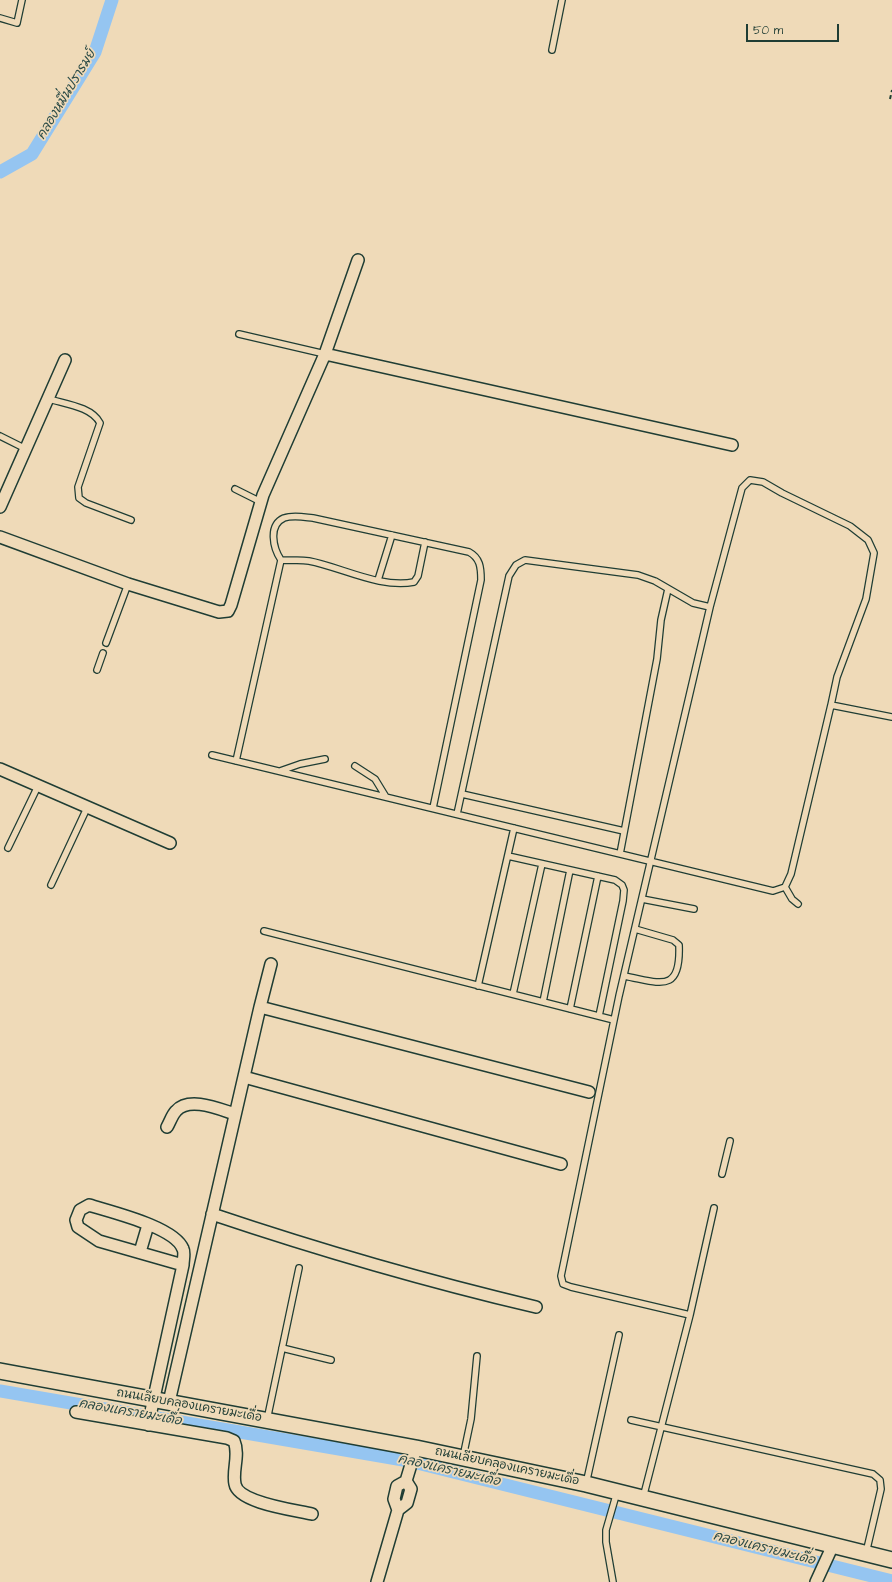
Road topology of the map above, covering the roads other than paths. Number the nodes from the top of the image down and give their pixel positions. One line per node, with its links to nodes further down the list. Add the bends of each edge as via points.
1 (22, 0): 3 (lane, via 18,23)
2 (562, 0): 4 (lane)
3 (0, 18)
4 (552, 50)
5 (358, 260): 7 (street)
6 (238, 334): 7 (lane)
7 (325, 354): 11 (street); 14 (street)
8 (65, 360): 9 (street)
9 (49, 399): 12 (street); 16 (lane, via 96,415 100,423 78,487 79,498)
10 (0, 436): 12 (lane)
11 (732, 445)
12 (26, 449): 15 (street)
13 (235, 489): 14 (lane)
14 (261, 502): 22 (street, via 228,611 219,612)
15 (0, 507)
16 (131, 520)
17 (392, 535): 19 (lane); 20 (lane, via 313,518 283,518 274,528 274,544); 21 (lane)
18 (0, 538): 22 (street)
19 (425, 542): 21 (lane, via 418,576 414,582 406,584); 40 (lane, via 469,552 476,556 481,569 481,580)
20 (281, 560): 21 (lane, via 310,561); 32 (lane)
21 (378, 580)
22 (128, 584): 25 (lane)
23 (668, 590): 24 (lane, via 693,604); 37 (lane, via 655,580 622,572 525,560 516,565 509,576); 43 (lane)
24 (710, 607): 28 (lane, via 742,488 750,480 763,482 831,516 868,540 874,553 872,574 866,598 837,677); 48 (lane)
25 (106, 643)
26 (103, 653): 27 (lane)
27 (97, 670)
28 (831, 705): 29 (lane); 53 (lane, via 791,874)
29 (892, 717)
30 (212, 755): 32 (lane)
31 (325, 759): 35 (lane)
32 (236, 761): 35 (lane)
33 (355, 766): 38 (lane, via 375,779)
34 (0, 769): 36 (street)
35 (280, 771): 38 (lane)
36 (38, 786): 39 (street); 45 (lane)
37 (462, 794): 41 (lane); 43 (lane)
38 (386, 797): 40 (lane)
39 (87, 808): 44 (street); 52 (lane)
40 (433, 808): 41 (lane)
41 (457, 814): 42 (lane)
42 (514, 828): 46 (lane); 47 (lane)
43 (624, 831): 46 (lane)
44 (170, 843)
45 (8, 848)
46 (620, 854): 48 (lane)
47 (508, 856): 49 (lane); 61 (lane)
48 (651, 861): 53 (lane, via 773,891); 54 (lane)
49 (542, 864): 50 (lane); 62 (lane)
50 (570, 870): 51 (lane); 63 (lane)
51 (598, 876): 65 (lane); 66 (lane, via 622,884 624,890)
52 (51, 886)
53 (785, 887): 55 (lane, via 792,900)
54 (642, 898): 56 (lane); 57 (lane)
55 (798, 904)
56 (694, 909)
57 (635, 929): 60 (lane); 60 (lane, via 673,940 679,945 680,954 675,975 664,983)
58 (264, 931): 61 (lane)
59 (271, 964): 64 (street)
60 (624, 976): 67 (lane)
61 (478, 986): 62 (lane)
62 (513, 994): 63 (lane)
63 (543, 1002): 65 (lane)
64 (260, 1007): 68 (street); 69 (street)
65 (570, 1009): 66 (lane)
66 (599, 1016): 67 (lane)
67 (614, 1020): 82 (lane, via 561,1276 563,1284)
68 (244, 1077): 70 (street); 73 (street)
69 (589, 1092)
70 (235, 1114): 71 (street, via 196,1104 182,1105 175,1111); 76 (street)
71 (167, 1127)
72 (730, 1141): 74 (lane)
73 (561, 1164)
74 (722, 1174)
75 (714, 1208): 82 (lane)
76 (212, 1214): 81 (street, via 382,1268); 88 (street)
77 (148, 1225): 78 (street); 78 (street, via 89,1205 80,1210 76,1220 78,1227 99,1241); 79 (street, via 175,1237 184,1250)
78 (140, 1252): 79 (street)
79 (183, 1265): 89 (street)
80 (300, 1268): 84 (lane)
81 (536, 1306)
82 (690, 1315): 94 (lane)
83 (619, 1335): 97 (lane)
84 (282, 1348): 86 (lane); 91 (lane)
85 (477, 1356): 96 (lane, via 471,1418)
86 (332, 1360)
87 (0, 1371): 89 (street, ถนนเลียบคลองแครายมะเดื่อ)
88 (169, 1402): 89 (street, ถนนเลียบคลองแครายมะเดื่อ); 91 (street, ถนนเลียบคลองแครายมะเดื่อ)
89 (151, 1406): 93 (street)
90 (76, 1412): 93 (street)
91 (267, 1420): 95 (street, ถนนเลียบคลองแครายมะเดื่อ)
92 (630, 1420): 94 (lane)
93 (148, 1425): 100 (street, via 234,1441 237,1448 235,1484 238,1492 250,1499)
94 (662, 1426): 99 (lane); 102 (lane, via 873,1474 880,1480 881,1489)
95 (413, 1456): 96 (street, ถนนเลียบคลองแครายมะเดื่อ); 104 (street, via 406,1481 397,1486 394,1499 398,1510)
96 (463, 1458): 97 (street, ถนนเลียบคลองแครายมะเดื่อ)
97 (586, 1484): 98 (street, ถนนเลียบคลองแครายมะเดื่อ)
98 (616, 1496): 99 (street, ถนนเลียบคลองแครายมะเดื่อ); 105 (lane, via 606,1530)
99 (643, 1498): 101 (street, ถนนเลียบคลองแครายมะเดื่อ)
100 (312, 1514)
101 (830, 1552): 102 (street, ถนนเลียบคลองแครายมะเดื่อ); 106 (street)
102 (866, 1554): 103 (street, ถนนเลียบคลองแครายมะเดื่อ)
103 (892, 1560)
104 (377, 1582)
105 (613, 1582)
106 (816, 1582)

